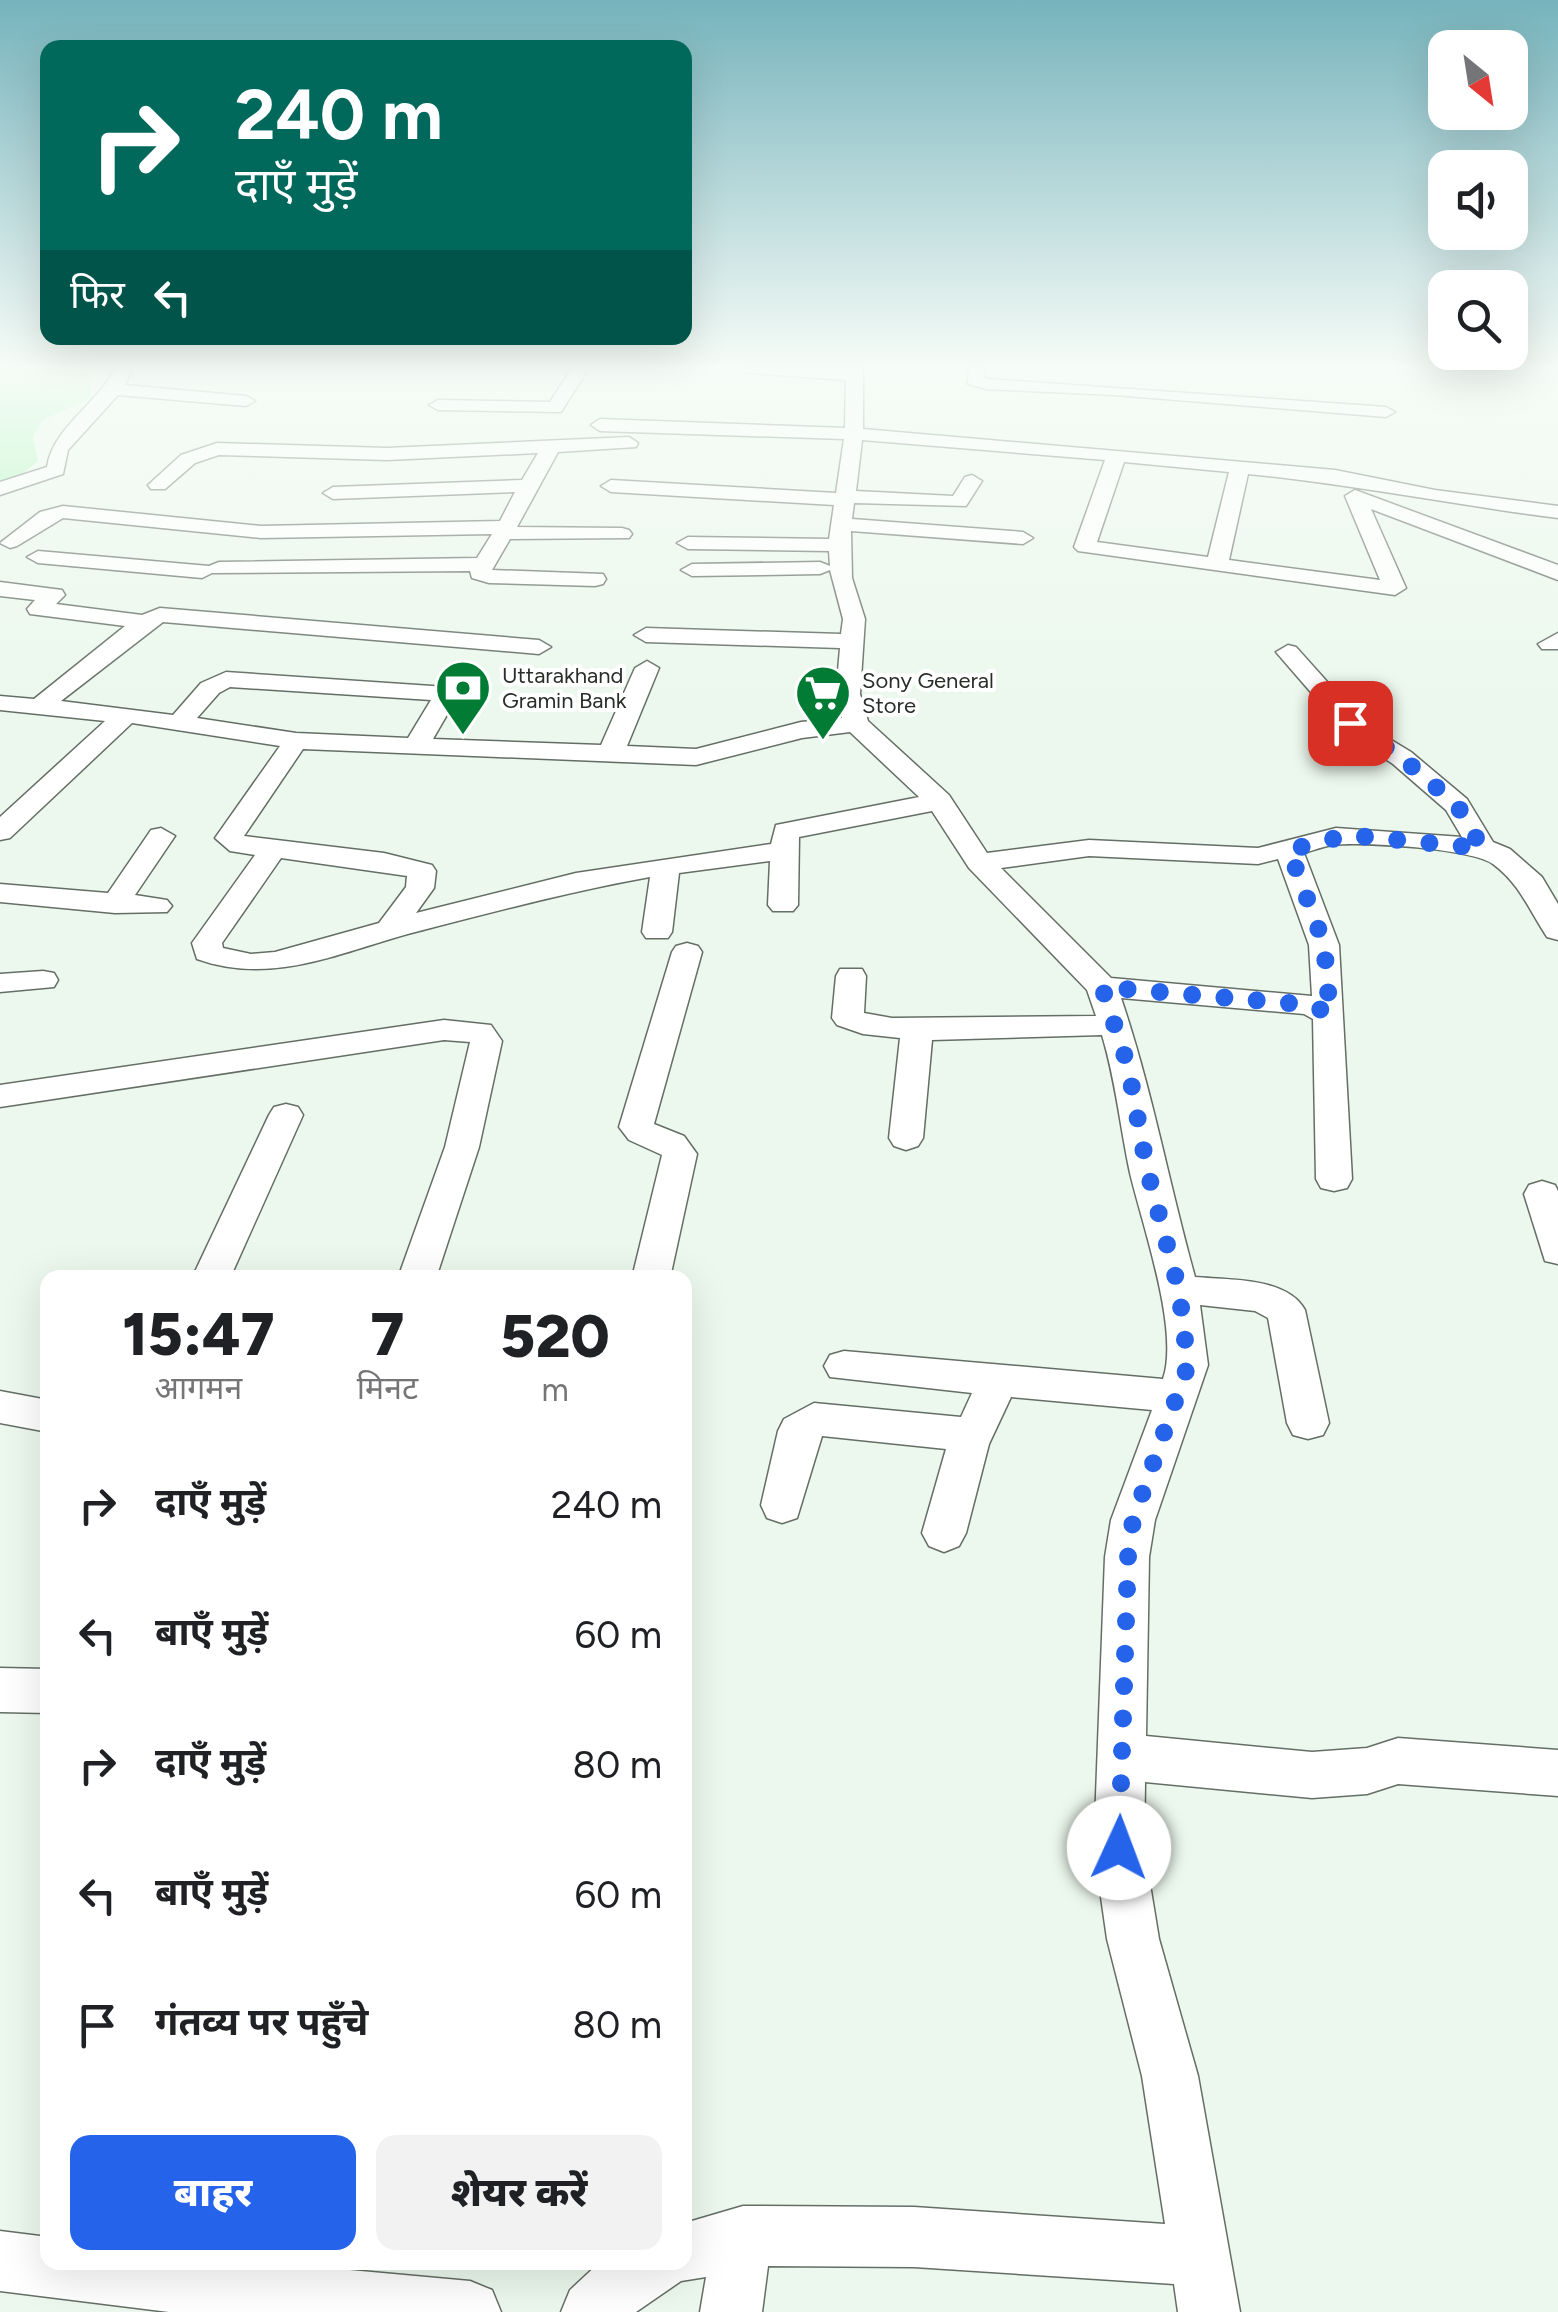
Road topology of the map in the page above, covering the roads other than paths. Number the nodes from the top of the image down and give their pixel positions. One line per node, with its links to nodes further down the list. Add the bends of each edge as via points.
1 (38, 476): 12 (street)
2 (169, 476): 9 (street)
3 (533, 476): 10 (street)
4 (848, 476): 16 (street)
5 (1109, 476): 24 (street, via 1085,547)
6 (1238, 476): 24 (street)
7 (1335, 476): 14 (street); 15 (street)
8 (972, 481): 16 (street, via 958,502)
9 (158, 486)
10 (527, 486): 13 (street); 17 (street)
11 (611, 486): 16 (street)
12 (0, 488)
13 (334, 492)
14 (1355, 496): 24 (street, via 1394,588); 27 (street)
15 (1558, 512)
16 (842, 527): 19 (street); 21 (street); 26 (street); 33 (street)
17 (506, 530): 18 (street); 20 (street, via 262,532 63,512); 23 (street)
18 (622, 534)
19 (1023, 538)
20 (10, 542)
21 (688, 543)
22 (38, 557): 25 (street)
23 (483, 564): 25 (street); 28 (street, via 480,572 489,576)
24 (1217, 565)
25 (159, 567): 30 (street)
26 (692, 570)
27 (1558, 573)
28 (595, 579)
29 (0, 589): 30 (street, via 54,595 38,609)
30 (102, 616): 31 (street)
31 (145, 622): 34 (street, via 172,614); 38 (street)
32 (646, 635): 33 (street)
33 (852, 641): 41 (street, via 848,694)
34 (538, 647)
35 (1288, 652): 48 (street, via 1356,729 1457,805)
36 (647, 668): 44 (street)
37 (0, 703): 38 (street)
38 (40, 706): 39 (street)
39 (126, 715): 40 (street); 46 (street)
40 (180, 722): 42 (street); 43 (street, via 226,680 447,694)
41 (856, 724): 44 (street, via 801,730 709,756); 45 (street)
42 (296, 741): 43 (street); 49 (street, via 230,832 233,843)
43 (418, 745): 44 (street)
44 (611, 752)
45 (940, 801): 51 (street, via 786,831); 52 (street)
46 (0, 832)
47 (161, 836): 56 (street)
48 (1482, 848): 50 (street, via 1348,835); 54 (street)
49 (273, 850): 59 (street, via 384,861 422,872 420,888); 59 (street, via 207,943 208,953 236,963 280,959)
50 (1289, 850): 52 (street, via 1258,856 1090,848); 67 (street, via 1324,944)
51 (784, 851): 53 (street); 57 (street)
52 (979, 862): 66 (street)
53 (666, 866): 59 (street); 61 (street)
54 (1545, 883): 60 (street)
55 (0, 893): 56 (street)
56 (116, 904): 58 (street)
57 (783, 905)
58 (157, 906)
59 (390, 929)
60 (1558, 931)
61 (657, 932)
62 (687, 952): 78 (street, via 636,1127 680,1154)
63 (851, 976): 69 (street, via 852,1024)
64 (44, 980): 65 (street)
65 (0, 982)
66 (1102, 987): 67 (street, via 1311,1005); 68 (street)
67 (1330, 1014): 73 (street)
68 (1115, 1024): 69 (street); 79 (street)
69 (918, 1030): 72 (street)
70 (0, 1096): 77 (street, via 444,1030 480,1032 485,1053 462,1147)
71 (286, 1115): 76 (street)
72 (906, 1138)
73 (1334, 1179)
74 (1542, 1194): 75 (street)
75 (1558, 1250)
76 (215, 1270)
77 (420, 1270)
78 (653, 1270)
79 (1179, 1290): 82 (street, via 1188,1365); 85 (street, via 1262,1298 1286,1310)
80 (844, 1366): 81 (street)
81 (1000, 1378): 82 (street); 86 (street)
82 (1178, 1396): 91 (street, via 1133,1520)
83 (0, 1406): 84 (street)
84 (40, 1414)
85 (1308, 1423)
86 (972, 1435): 87 (street, via 814,1419 799,1431); 88 (street)
87 (782, 1505)
88 (944, 1533)
89 (0, 1690): 90 (street)
90 (40, 1690)
91 (1122, 1757): 92 (street, via 1312,1775 1368,1772 1398,1761); 100 (street, via 1124,1892 1170,2076)
92 (1558, 1773)
93 (743, 2236): 94 (street); 100 (street, via 914,2237); 104 (street)
94 (692, 2251)
95 (0, 2261): 96 (street)
96 (40, 2263)
97 (145, 2270): 99 (street)
98 (644, 2270): 103 (street)
99 (226, 2275): 101 (street)
100 (1205, 2284)
101 (302, 2305): 102 (street)
102 (470, 2312)
103 (592, 2312)
104 (731, 2312)

